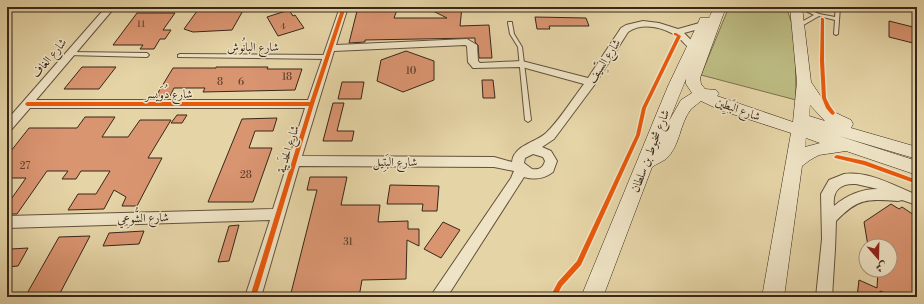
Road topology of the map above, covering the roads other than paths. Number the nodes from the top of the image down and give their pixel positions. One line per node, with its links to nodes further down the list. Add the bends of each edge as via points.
1 (111, 7): 17 (street, شارع الغاف)
2 (344, 7): 16 (street, شارع الحدَيبة)
3 (713, 7): 11 (main road, شارع شخبوط بن سلطان)
4 (720, 7): 23 (main road, via 693,78 693,84)
5 (796, 7): 12 (main road)
6 (800, 7): 8 (lane)
7 (838, 7): 9 (lane)
8 (818, 15): 9 (lane); 12 (lane)
9 (837, 19): 14 (lane)
10 (510, 23): 20 (lane, via 512,36 520,47)
11 (703, 24): 13 (street); 15 (main road, شارع شخبوط بن سلطان)
12 (798, 26): 22 (main road, via 802,43)
13 (677, 32): 15 (street, شارع السِّيف); 21 (street, شارع السِّيف, via 651,24 628,26)
14 (836, 34)
15 (692, 46): 35 (main road, شارع شخبوط بن سلطان)
16 (328, 53): 19 (lane, شارع البانُوش); 20 (street, via 467,42 472,45 475,65 480,67); 25 (street, شارع الحدَيبة)
17 (69, 54): 18 (lane); 24 (street, شارع الغاف)
18 (147, 55)
19 (180, 56)
20 (522, 64): 21 (street); 26 (lane)
21 (590, 82): 29 (street, شارع السِّيف)
22 (804, 82): 27 (main road); 31 (main road, via 818,108 831,118 897,141)
23 (703, 95): 27 (main road, شارع البَطِين, via 726,106); 35 (main road, via 685,105 664,152 654,160)
24 (27, 104): 25 (street, شارع دُوَيسر); 28 (street, شارع الغاف)
25 (312, 104): 34 (street, شارع الحدَيبة)
26 (528, 120)
27 (800, 125): 30 (main road, شارع البَطِين); 31 (main road, شارع البَطِين); 36 (main road)
28 (7, 127)
29 (550, 136): 32 (street); 33 (street, شارع السِّيف)
30 (857, 149): 36 (main road, via 821,148 805,154); 37 (main road, شارع البَطِين)
31 (917, 153)
32 (550, 158): 33 (street, via 538,150); 38 (street, via 549,169)
33 (522, 161): 34 (street, شارع البَتِيل); 38 (street, via 530,174); 39 (street, شارع السِّيف)
34 (295, 162): 41 (street, شارع الحدَيبة)
35 (646, 162): 46 (main road, شارع شخبوط بن سلطان)
36 (794, 164): 47 (main road)
37 (917, 168)
38 (536, 175): 39 (street)
39 (513, 185): 45 (street, شارع السِّيف)
40 (912, 198): 42 (street, via 876,194 858,196 849,200); 42 (street, via 862,180 841,180 832,185 828,194 826,204)
41 (278, 214): 43 (street, شارع الشُّوعِي); 44 (street, شارع الحدَيبة)
42 (830, 218): 48 (street)
43 (7, 222)
44 (253, 297)
45 (438, 297)
46 (592, 297)
47 (773, 297)
48 (824, 297)

